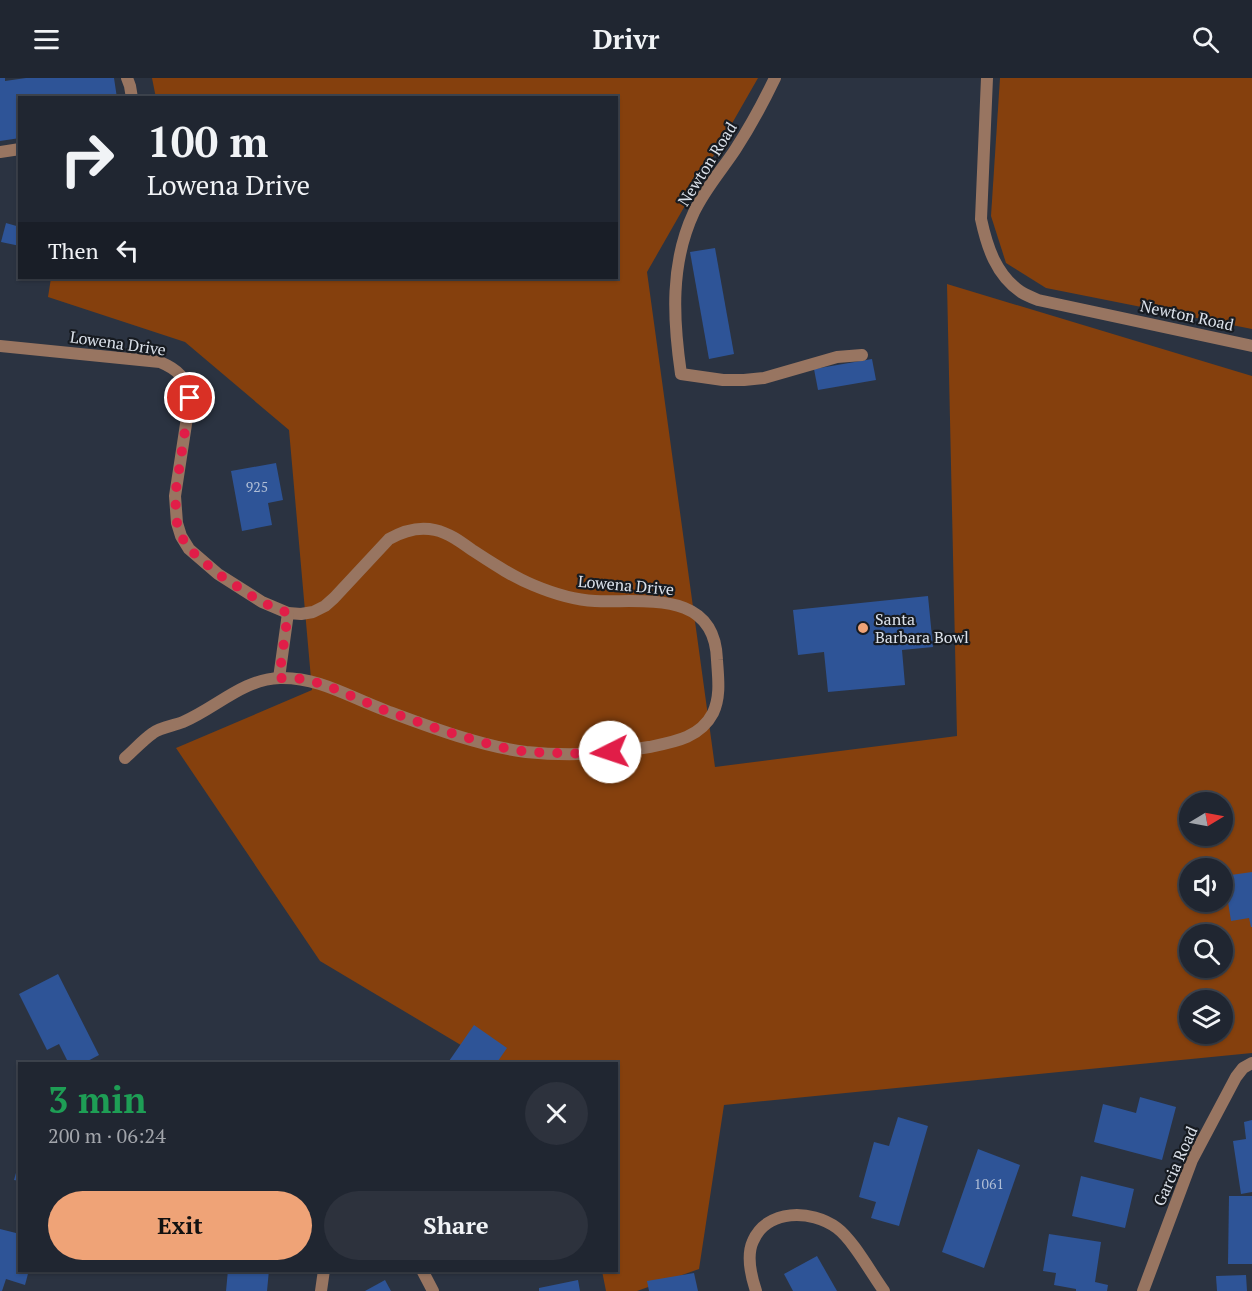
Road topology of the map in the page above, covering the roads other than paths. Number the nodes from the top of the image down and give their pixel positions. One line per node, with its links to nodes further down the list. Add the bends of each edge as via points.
1 (127, 78): 4 (street)
2 (775, 78): 9 (street, Newton Road, via 761,108 694,212 678,257 674,314 681,374 723,380 764,378 837,357)
3 (987, 78): 8 (street, Newton Road, via 981,219 985,241 1006,279 1038,300)
4 (132, 96)
5 (18, 149): 6 (street)
6 (0, 152)
7 (0, 345): 10 (street, Lowena Drive, via 160,362 181,375 190,398 175,496 181,536 189,549 218,574 261,602)
8 (1252, 346)
9 (862, 355)
10 (288, 613): 11 (street); 11 (street, Lowena Drive, via 313,612 325,606 389,539 411,530 435,530 447,533 506,573 562,596 592,601 662,602 687,608 708,626 714,639 717,701 704,725 677,741 588,754 527,752 441,730 328,686 304,679)
11 (279, 678): 12 (street, Lowena Drive, via 256,681 184,721 155,731)
12 (125, 758)
13 (1252, 1063): 20 (street, Garcia Road, via 1236,1077 1192,1160)
14 (324, 1272): 16 (street)
15 (424, 1272): 17 (street)
16 (321, 1291)
17 (433, 1291)
18 (756, 1291): 19 (street, via 749,1256 752,1242 760,1230 784,1215 812,1216 841,1232)
19 (884, 1291)
20 (1143, 1291)

